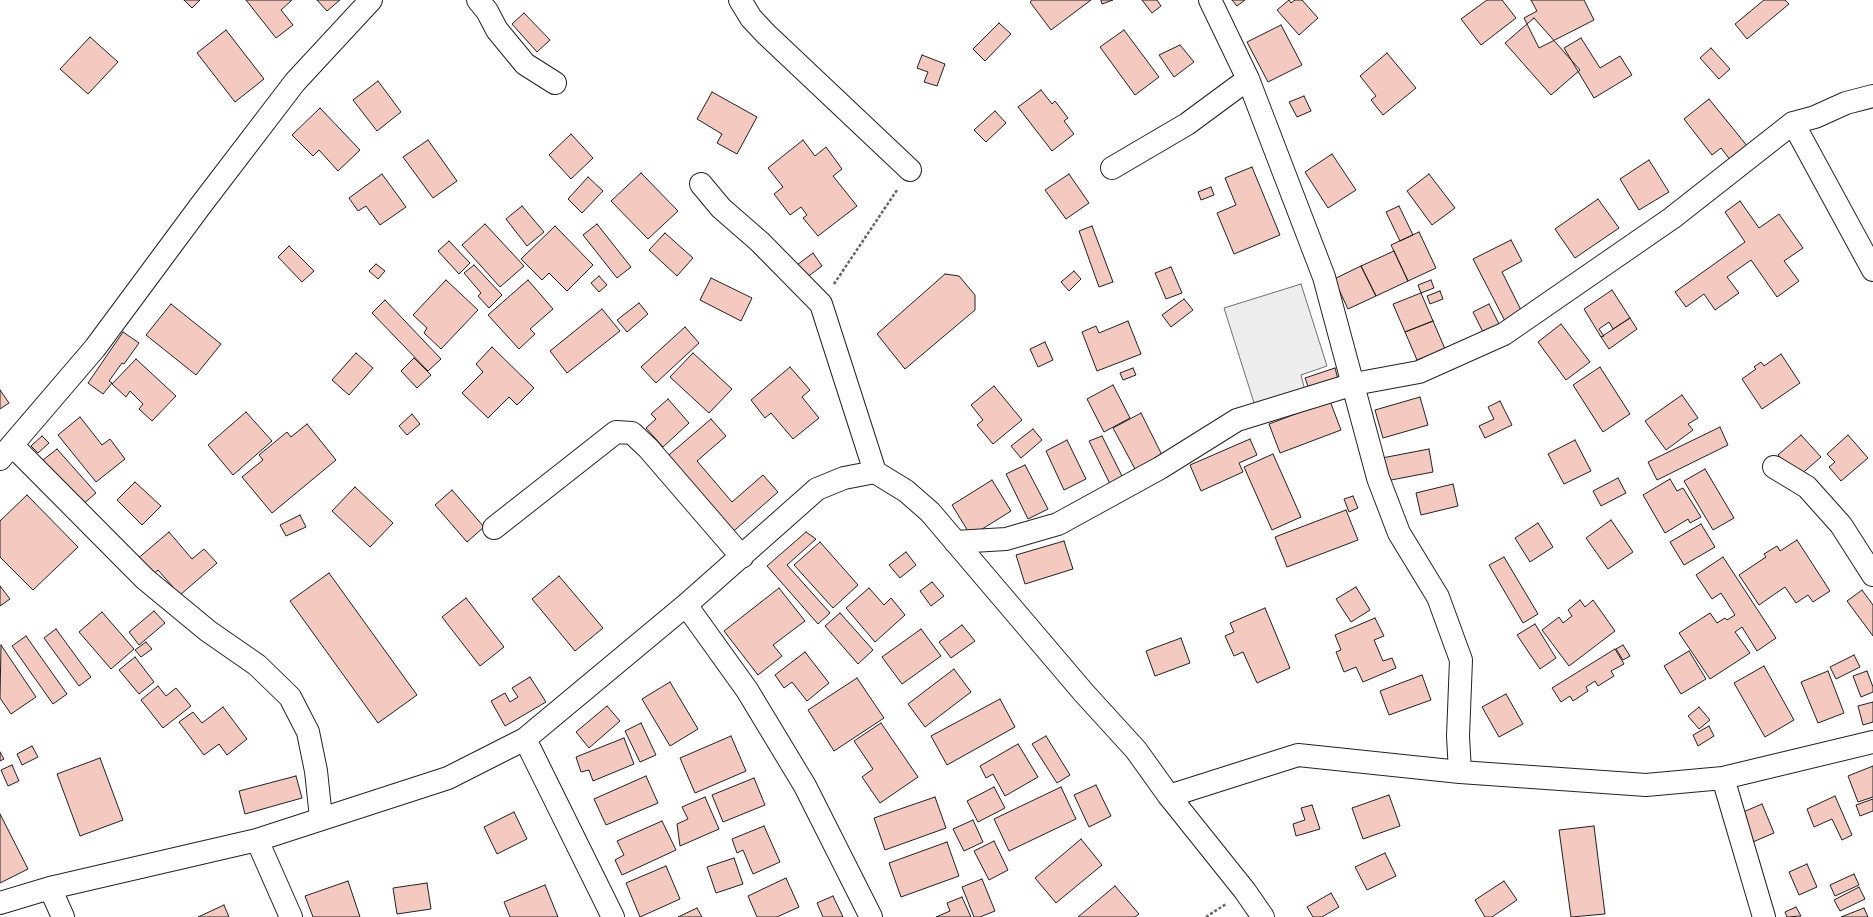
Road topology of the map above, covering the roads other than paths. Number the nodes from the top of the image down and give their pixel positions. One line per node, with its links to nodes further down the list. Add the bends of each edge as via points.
1 (370, 0): 14 (street, via 296,82 201,204 95,348)
2 (478, 0): 6 (street, via 497,30 525,64)
3 (740, 0): 10 (street, via 751,18 766,34)
4 (1210, 0): 5 (street)
5 (1248, 79): 9 (street, via 1188,124); 13 (street, via 1324,277)
6 (554, 83)
7 (1873, 96): 8 (street)
8 (1792, 123): 12 (street); 13 (street, via 1672,218 1504,334 1419,372)
9 (1112, 168)
10 (910, 170)
11 (701, 184): 16 (street, via 720,208 760,242 821,304)
12 (1873, 270)
13 (1354, 384): 18 (street, via 1237,420 1160,468 1058,524 1006,539); 24 (street, via 1378,478 1399,533 1438,597 1461,660 1458,736)
14 (6, 452): 27 (street, via 145,579 208,631 257,665 290,697 308,732 316,771)
15 (1774, 467): 20 (street, via 1807,487 1841,525)
16 (875, 472): 18 (street, via 906,491 930,512); 19 (street, via 844,478 817,489)
17 (494, 528): 19 (street, via 616,432 632,433 648,448)
18 (955, 542): 26 (street, via 1136,750)
19 (742, 557): 21 (street)
20 (1873, 575)
21 (686, 605): 22 (street); 34 (street, via 747,690 805,786)
22 (525, 739): 27 (street, via 448,778); 33 (street)
23 (1873, 742): 25 (street)
24 (1460, 772): 25 (street, via 1646,785); 26 (street, via 1298,755)
25 (1723, 778): 36 (street)
26 (1169, 796): 35 (street)
27 (321, 818): 28 (street)
28 (257, 840): 29 (street); 32 (street)
29 (50, 888): 30 (street); 31 (street)
30 (0, 903)
31 (63, 917)
32 (291, 917)
33 (612, 917)
34 (871, 917)
35 (1263, 917)
36 (1764, 917)

